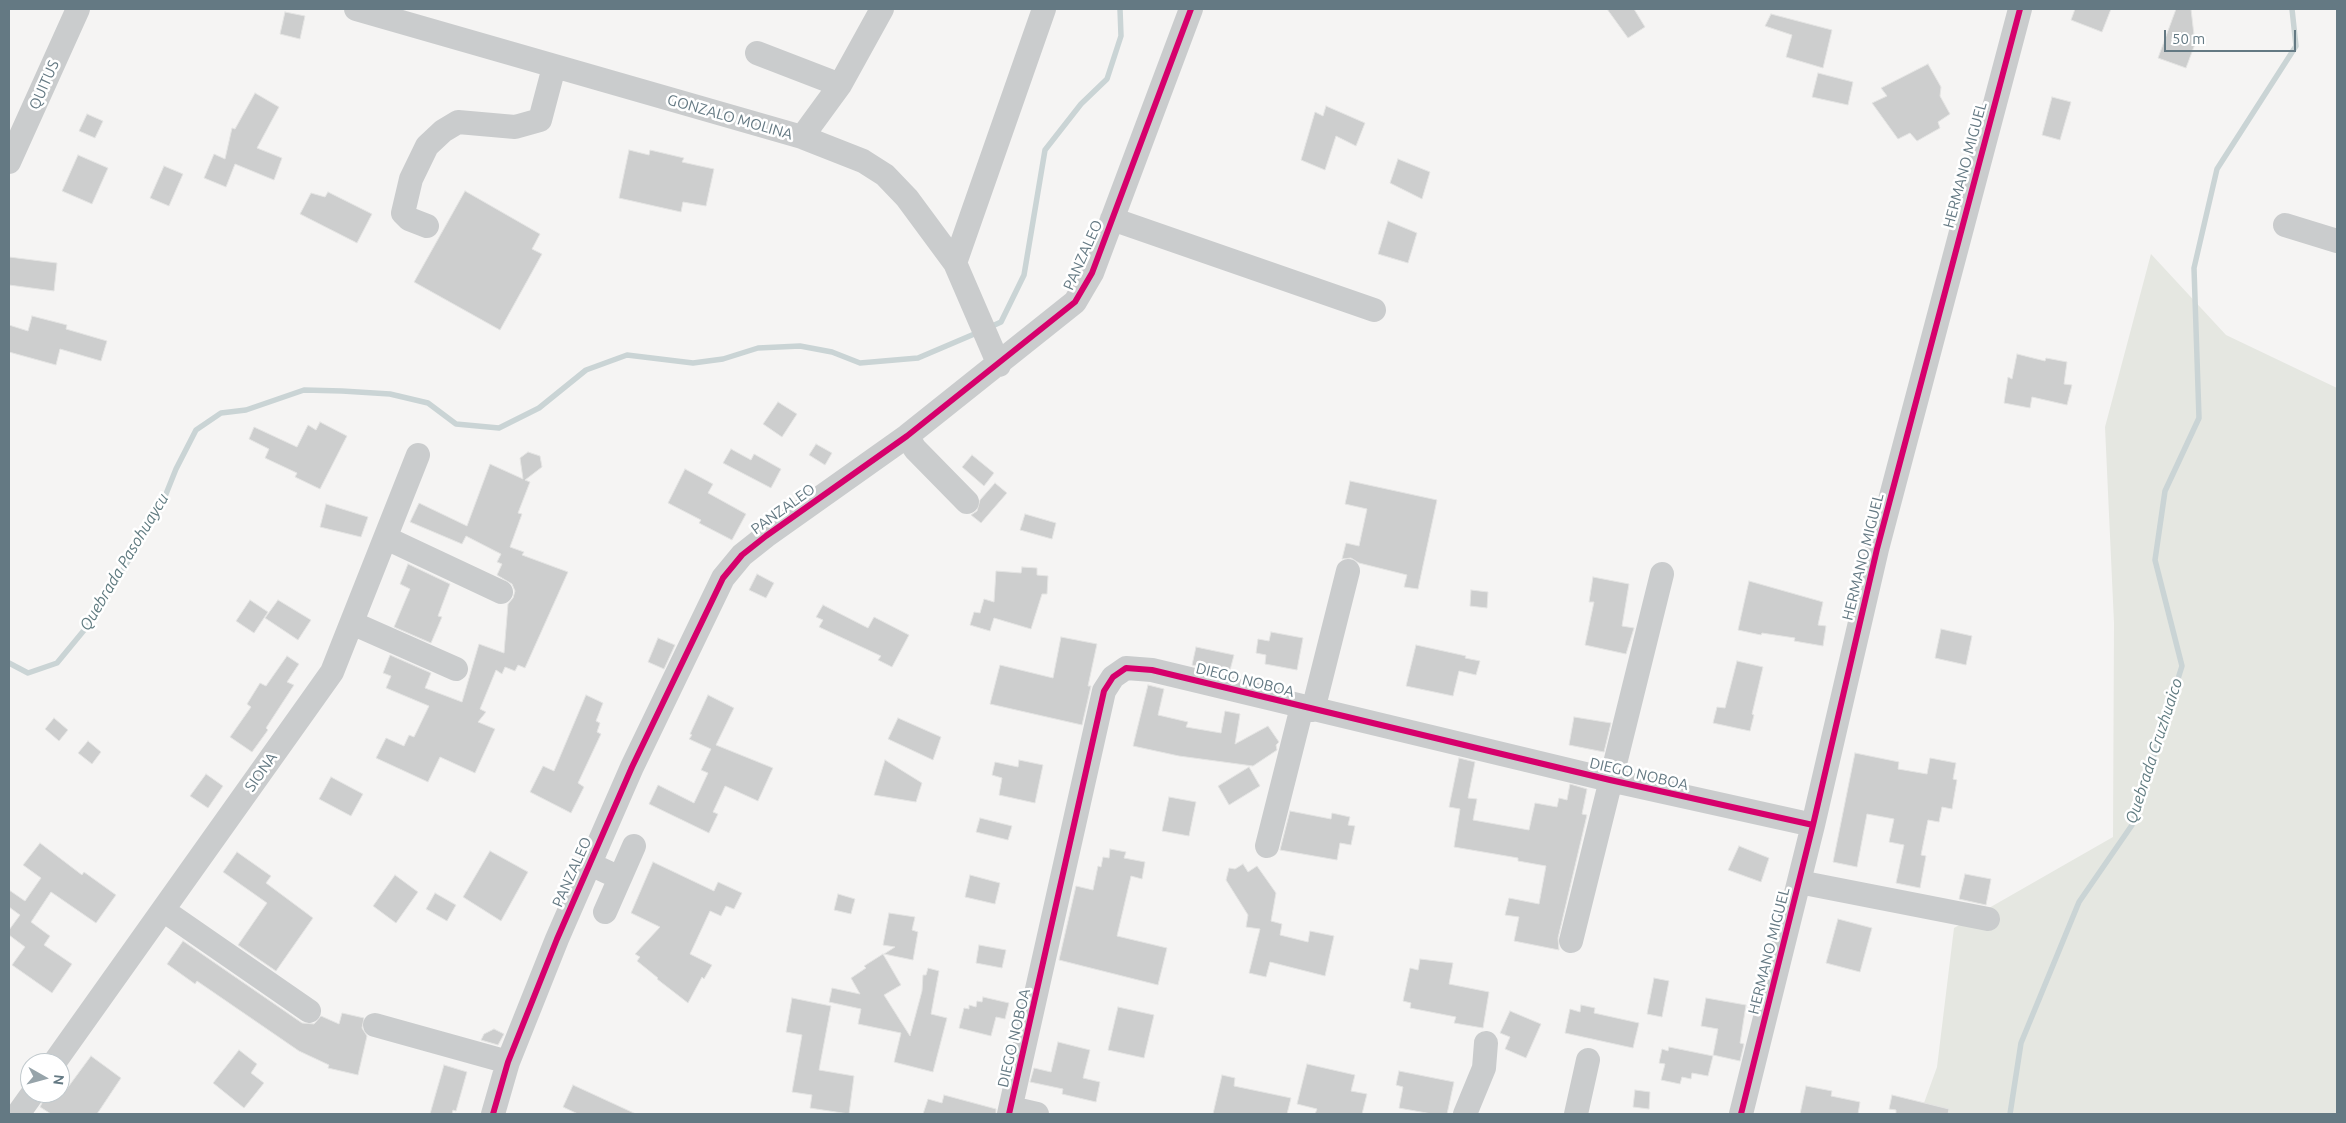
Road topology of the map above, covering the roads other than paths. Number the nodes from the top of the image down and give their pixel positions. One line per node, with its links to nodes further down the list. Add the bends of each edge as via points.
1 (78, 9): 11 (street, QUITUS)
2 (356, 9): 8 (street, GONZALO MOLINA)
3 (1044, 9): 16 (street)
4 (1191, 9): 12 (street, PANZALEO)
5 (2020, 9): 30 (street, HERMANO MIGUEL, via 1877,549)
6 (874, 12): 9 (street)
7 (757, 53): 9 (street)
8 (554, 67): 10 (street, GONZALO MOLINA); 14 (street, via 540,120 514,127 458,122 428,146 411,179 403,213)
9 (840, 85): 10 (street)
10 (802, 137): 16 (street, GONZALO MOLINA, via 863,161 885,175 907,198)
11 (9, 162)
12 (1112, 219): 17 (street); 18 (street, PANZALEO, via 1092,273 1075,302)
13 (2285, 225): 15 (street)
14 (427, 226)
15 (2337, 241)
16 (954, 263): 18 (street, GONZALO MOLINA)
17 (1374, 310)
18 (999, 365): 19 (street, PANZALEO)
19 (907, 436): 21 (street, via 915,449); 33 (street, PANZALEO, via 766,536 742,555 723,578 632,767)
20 (418, 455): 22 (street, SIONA)
21 (967, 502)
22 (386, 538): 25 (street); 26 (street, SIONA)
23 (1348, 571): 28 (street)
24 (1662, 574): 29 (street)
25 (501, 592)
26 (352, 623): 27 (street); 36 (street, SIONA, via 332,672)
27 (456, 669)
28 (1307, 709): 29 (street, DIEGO NOBOA); 32 (street); 47 (street, DIEGO NOBOA, via 1137,667 1126,668 1113,677 1104,691)
29 (1610, 780): 30 (street, DIEGO NOBOA); 39 (street)
30 (1813, 825): 35 (street, HERMANO MIGUEL)
31 (634, 846): 34 (street)
32 (1267, 846)
33 (590, 864): 34 (street); 45 (street, PANZALEO)
34 (620, 878): 37 (street)
35 (1799, 882): 38 (street); 53 (street, HERMANO MIGUEL)
36 (162, 910): 40 (street); 43 (street, SIONA)
37 (605, 912)
38 (1988, 919)
39 (1571, 942)
40 (309, 1011)
41 (376, 1025): 45 (street)
42 (1486, 1043): 51 (street, via 1484,1068)
43 (61, 1053)
44 (1588, 1060): 52 (street)
45 (508, 1062): 49 (street, PANZALEO)
46 (26, 1103): 48 (street)
47 (1010, 1111): 50 (street)
48 (18, 1114)
49 (493, 1114)
50 (1037, 1114)
51 (1465, 1114)
52 (1576, 1114)
53 (1742, 1114)

